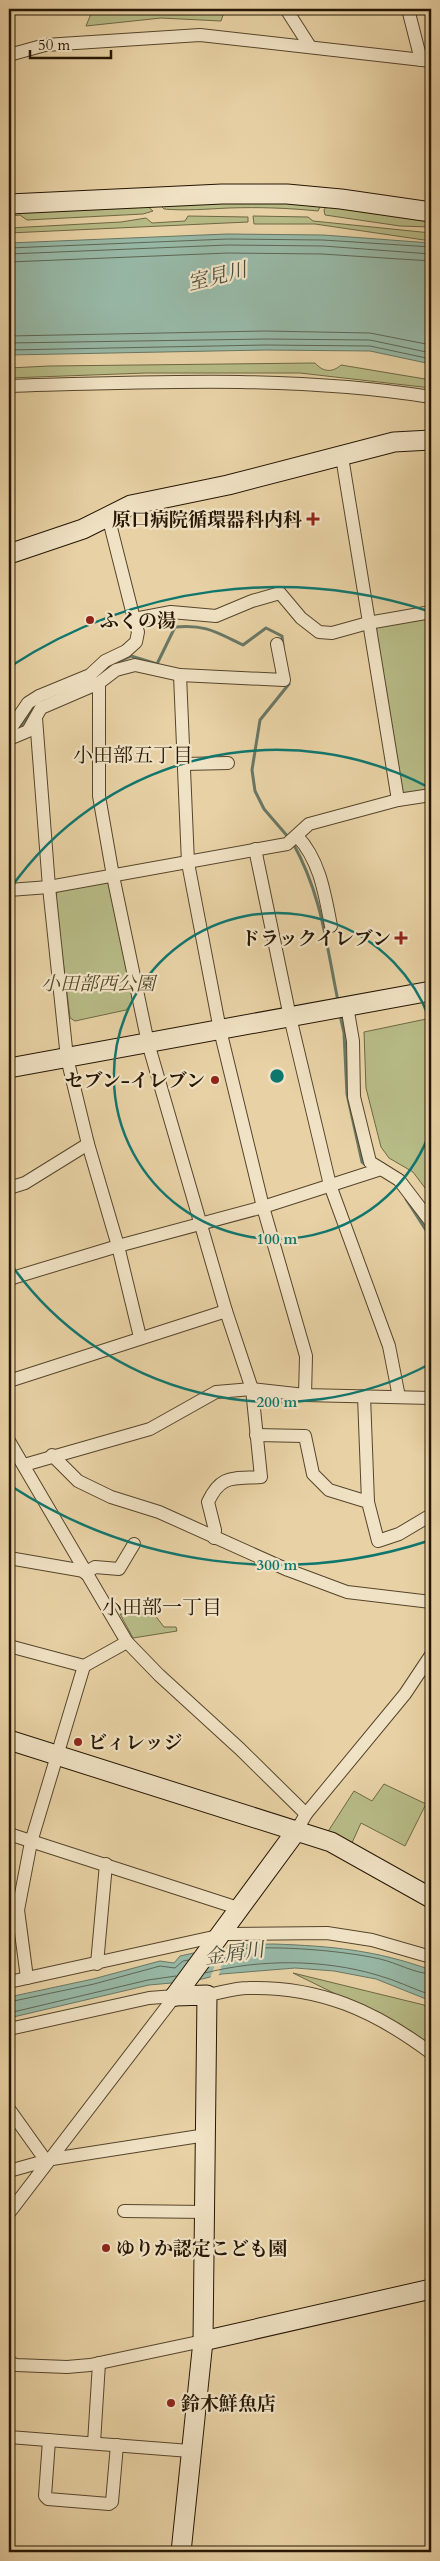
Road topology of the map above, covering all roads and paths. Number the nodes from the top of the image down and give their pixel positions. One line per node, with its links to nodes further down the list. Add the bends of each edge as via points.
1 (286, 9): 3 (street)
2 (408, 9): 5 (street)
3 (309, 45): 4 (street, via 200,35 45,45); 5 (street)
4 (9, 55)
5 (426, 60)
6 (9, 204): 7 (street, via 287,194 341,198)
7 (431, 212)
8 (9, 386): 9 (street, via 181,380 300,384)
9 (431, 397)
10 (431, 440): 11 (street, via 394,442)
11 (342, 457): 12 (street, via 131,505); 16 (street)
12 (108, 516): 13 (street, via 83,529); 15 (street)
13 (9, 554)
14 (431, 612): 16 (street)
15 (134, 619): 16 (street, via 171,612 216,616 280,593 301,618 319,632 332,633); 21 (street, via 138,632 131,647 106,661 90,675 39,696 28,704)
16 (368, 623): 26 (street)
17 (277, 644): 18 (street, via 284,680)
18 (180, 675): 19 (street, via 135,665 116,670); 24 (street)
19 (99, 683): 20 (street, via 41,708); 30 (street, via 99,796)
20 (36, 718): 22 (street, via 28,731); 31 (street)
21 (13, 724)
22 (9, 739)
23 (228, 763): 24 (street)
24 (184, 764): 29 (street)
25 (431, 795): 26 (street)
26 (398, 800): 27 (street, via 309,824)
27 (292, 840): 28 (street); 33 (street, via 307,847 322,885)
28 (255, 849): 29 (street); 36 (street)
29 (188, 863): 30 (street); 37 (street)
30 (113, 876): 31 (street); 38 (street)
31 (49, 887): 32 (street); 39 (street)
32 (9, 890)
33 (331, 926)
34 (431, 991): 35 (street)
35 (341, 1007): 36 (street); 42 (street, via 353,1041 354,1097 370,1162)
36 (290, 1017): 37 (street); 43 (street)
37 (220, 1030): 38 (street); 45 (street)
38 (148, 1043): 39 (street); 47 (street)
39 (67, 1058): 40 (street); 41 (street)
40 (9, 1068)
41 (88, 1144): 44 (street, via 25,1183); 48 (street)
42 (381, 1169): 43 (street); 46 (street, via 399,1180)
43 (330, 1185): 45 (street); 56 (street, via 388,1346)
44 (9, 1188)
45 (263, 1207): 47 (street); 54 (street, via 306,1356)
46 (431, 1222)
47 (200, 1224): 48 (street); 50 (street)
48 (118, 1246): 49 (street); 51 (street)
49 (9, 1279)
50 (226, 1311): 51 (street); 53 (street)
51 (140, 1337): 52 (street)
52 (9, 1381)
53 (252, 1389): 54 (street); 58 (street); 60 (street, via 216,1392 150,1429)
54 (305, 1394): 55 (street)
55 (364, 1396): 56 (street); 62 (street)
56 (399, 1397): 57 (street)
57 (431, 1398)
58 (256, 1435): 62 (street, via 305,1436 313,1474 329,1490); 64 (street, via 261,1477 228,1480 216,1486 208,1502)
59 (9, 1441): 61 (street)
60 (52, 1455): 61 (street); 64 (street, via 78,1481 111,1497 160,1512)
61 (24, 1465): 67 (street)
62 (368, 1502): 63 (street, via 378,1541 399,1534)
63 (431, 1516)
64 (214, 1538): 68 (street, via 347,1592)
65 (134, 1544): 67 (street, via 119,1569 95,1567)
66 (9, 1558): 67 (street)
67 (85, 1572): 69 (street)
68 (431, 1602)
69 (127, 1642): 72 (street); 75 (street)
70 (9, 1646): 72 (street)
71 (431, 1655): 75 (street, via 405,1694)
72 (84, 1666): 74 (street)
73 (9, 1740): 74 (street)
74 (58, 1756): 76 (street); 78 (street)
75 (306, 1814): 76 (street)
76 (297, 1830): 80 (street, via 331,1842); 81 (street)
77 (9, 1834): 78 (street)
78 (31, 1842): 79 (street); 82 (street)
79 (106, 1864): 81 (street); 85 (street)
80 (431, 1898)
81 (238, 1908): 83 (street)
82 (13, 1910): 86 (street)
83 (220, 1934): 84 (street, via 327,1933 372,1940); 85 (street); 89 (street)
84 (431, 1957)
85 (97, 1964): 86 (street)
86 (27, 1978): 87 (street)
87 (9, 1982)
88 (207, 1994): 89 (street); 91 (street, via 247,1988 306,1991 370,2012); 93 (street)
89 (175, 1996): 90 (street, via 149,1998); 94 (street)
90 (9, 2029)
91 (431, 2053)
92 (9, 2109): 94 (street, via 44,2158)
93 (206, 2135): 94 (street); 97 (street)
94 (52, 2159): 95 (street); 98 (street)
95 (9, 2171)
96 (124, 2211): 97 (street)
97 (205, 2212): 100 (street)
98 (9, 2213)
99 (431, 2289): 100 (street)
100 (202, 2341): 102 (street); 107 (street)
101 (9, 2362): 102 (street, via 67,2367)
102 (99, 2363): 105 (street)
103 (9, 2437): 104 (street)
104 (49, 2440): 105 (street); 106 (street, via 45,2496 48,2499 109,2504 112,2502)
105 (94, 2443): 106 (street)
106 (117, 2445): 107 (street)
107 (190, 2451): 108 (street)
108 (182, 2552)

